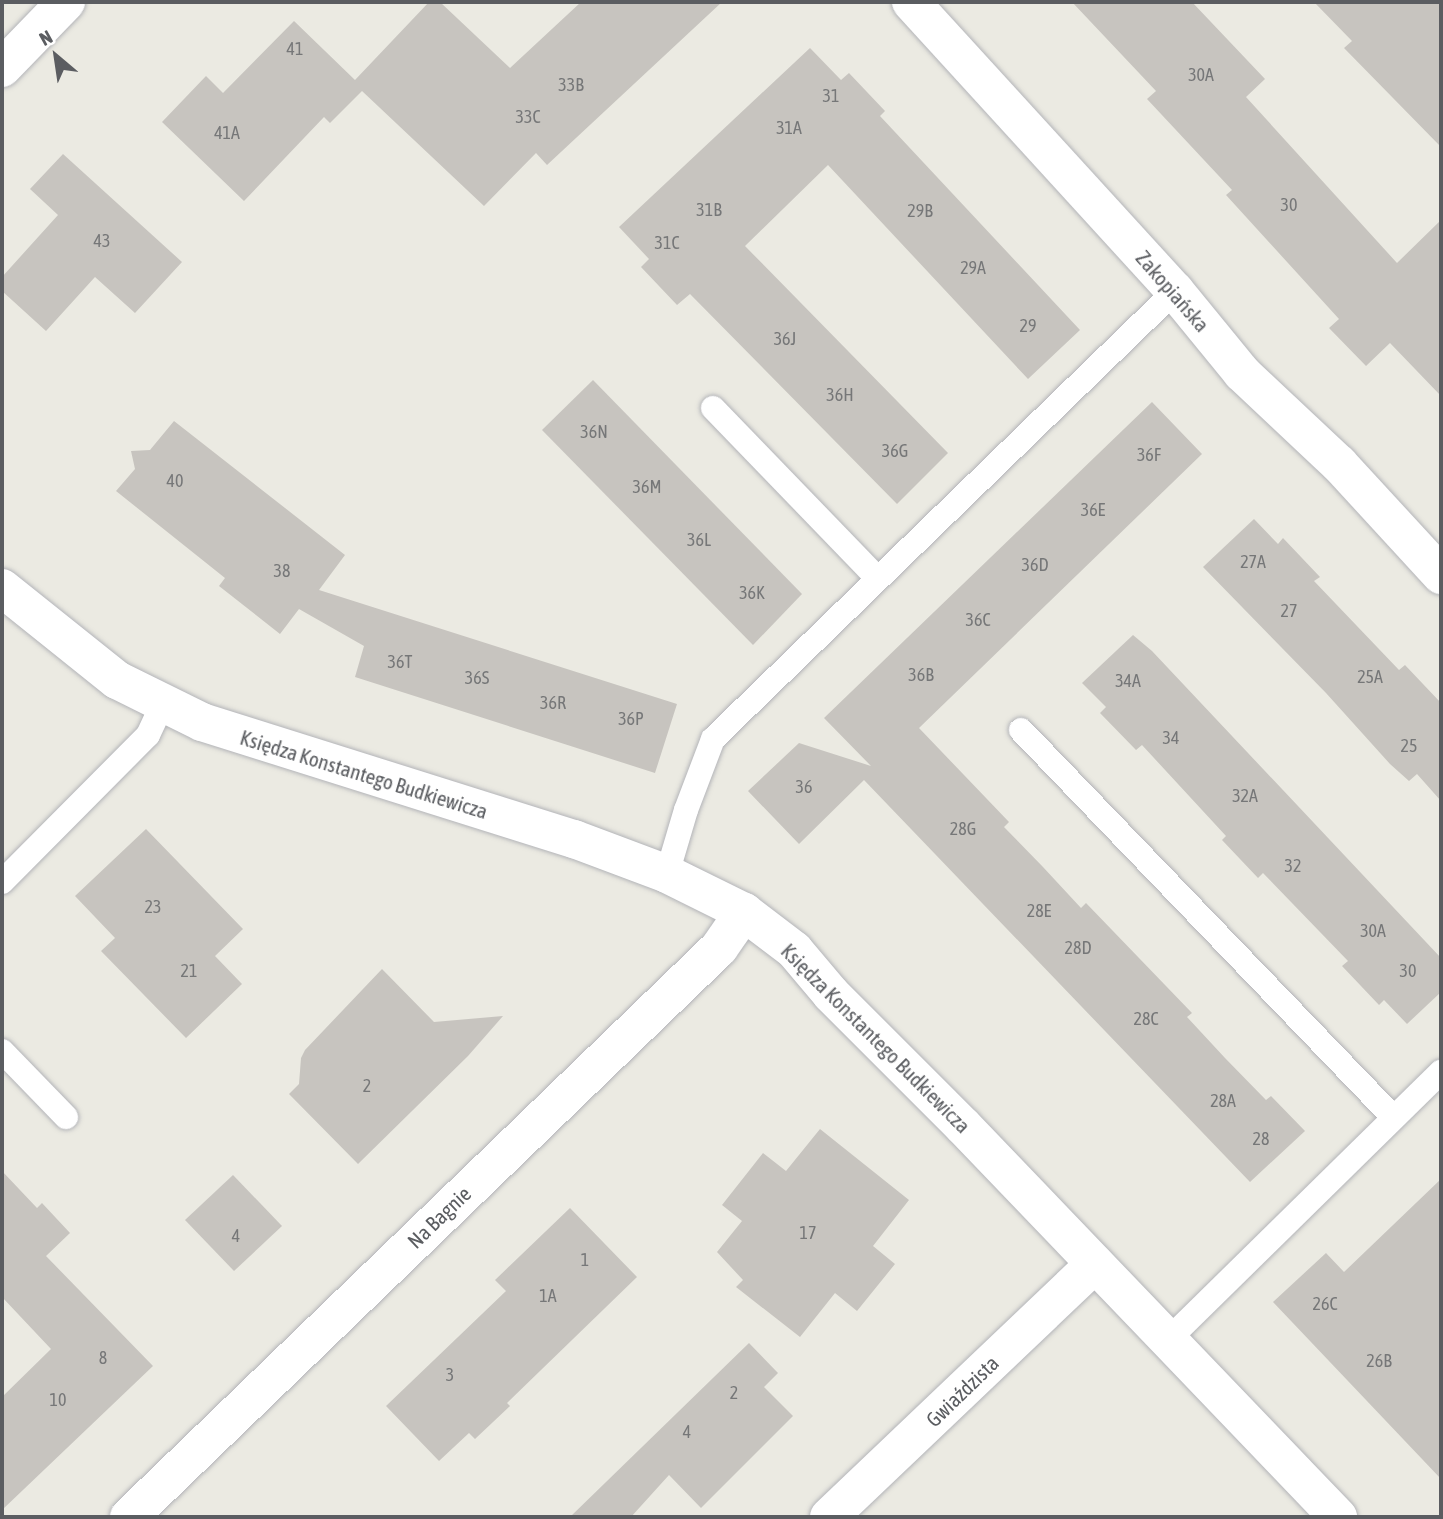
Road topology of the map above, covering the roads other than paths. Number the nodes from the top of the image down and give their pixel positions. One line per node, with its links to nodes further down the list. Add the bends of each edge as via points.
1 (65, 2): 3 (street)
2 (911, 2): 4 (street, Zakopiańska)
3 (2, 68)
4 (1175, 291): 6 (street, Zakopiańska, via 1242,373 1339,464); 7 (lane)
5 (713, 408): 7 (lane)
6 (1441, 575)
7 (877, 578): 11 (lane, via 713,740)
8 (2, 588): 9 (street, Księdza Konstantego Budkiewicza, via 117,680)
9 (162, 705): 11 (street, Księdza Konstantego Budkiewicza, via 251,740 530,824); 12 (lane, via 148,735)
10 (1021, 730): 17 (lane)
11 (667, 874): 13 (street, Księdza Konstantego Budkiewicza)
12 (2, 882)
13 (744, 912): 18 (street, Księdza Konstantego Budkiewicza, via 794,950 831,994); 20 (street, Na Bagnie, via 719,948)
14 (2, 1051): 16 (lane)
15 (1441, 1072): 17 (lane)
16 (66, 1116)
17 (1393, 1116): 19 (lane)
18 (1096, 1264): 19 (street, Księdza Konstantego Budkiewicza); 21 (street, Gwiaździsta)
19 (1168, 1340): 22 (street, Księdza Konstantego Budkiewicza)
20 (128, 1517)
21 (829, 1517)
22 (1338, 1517)

